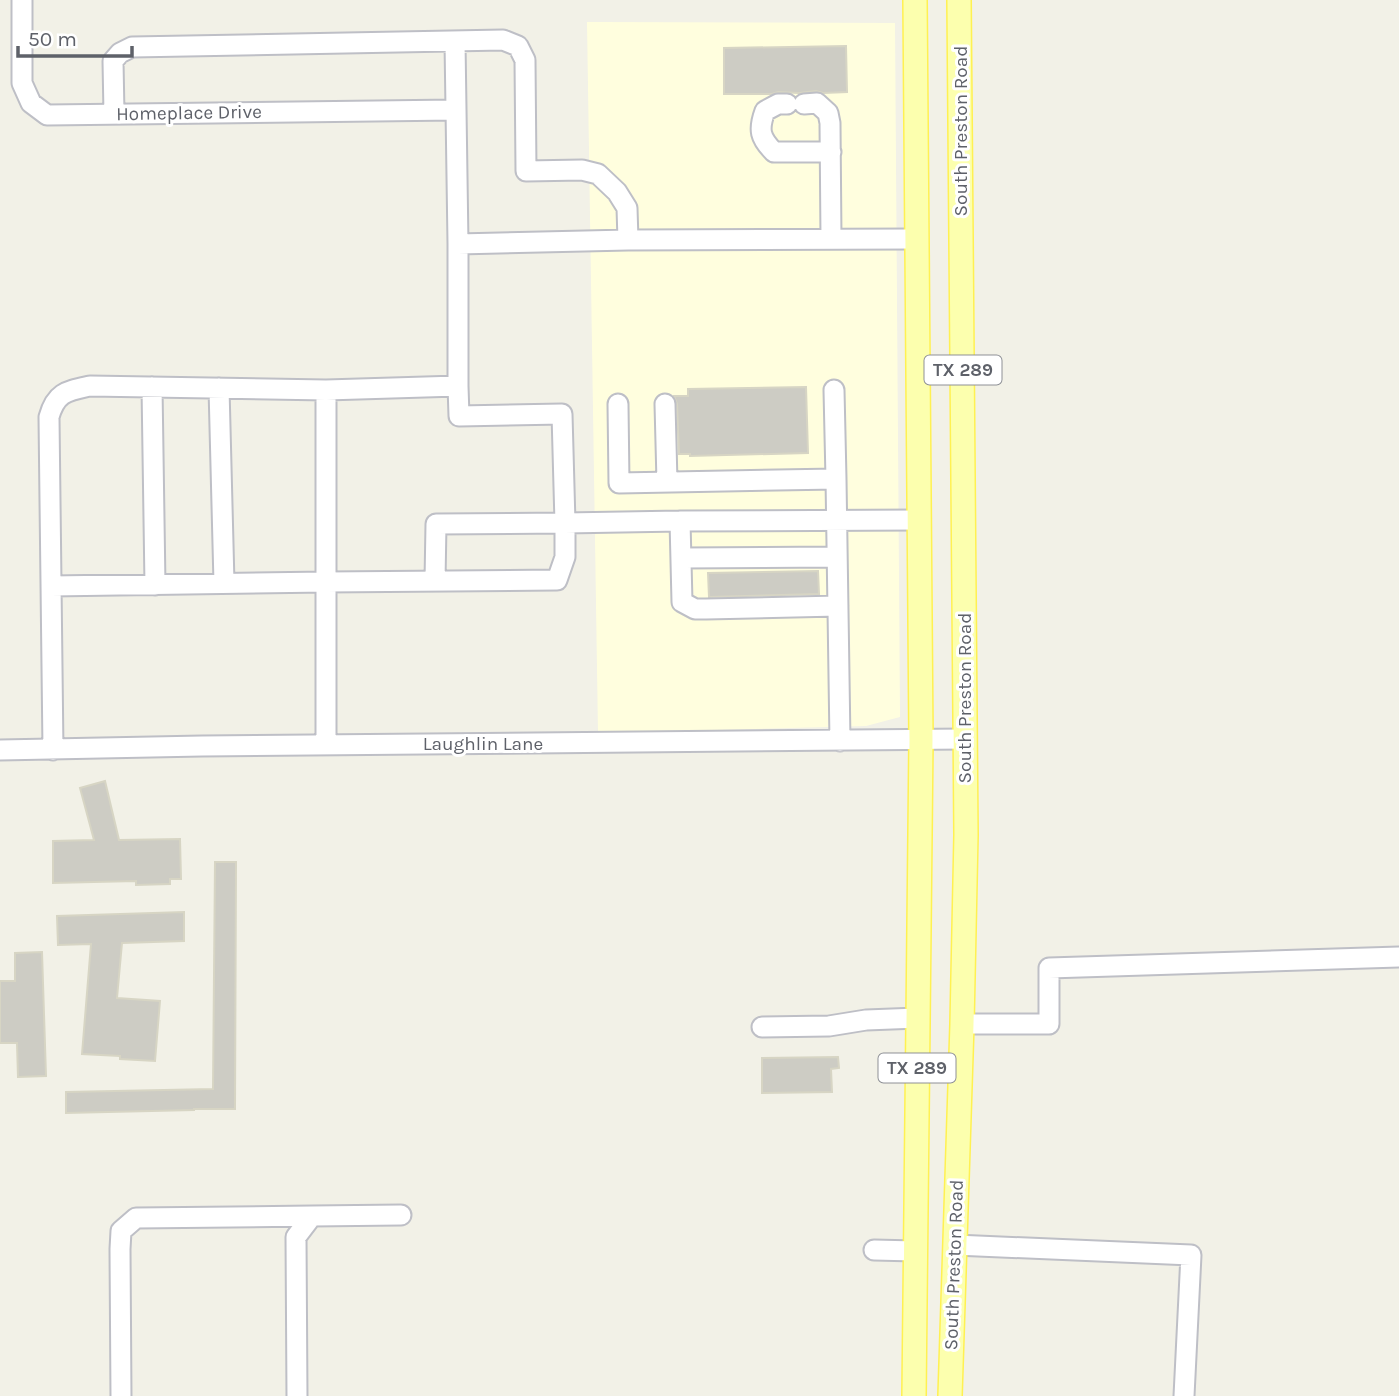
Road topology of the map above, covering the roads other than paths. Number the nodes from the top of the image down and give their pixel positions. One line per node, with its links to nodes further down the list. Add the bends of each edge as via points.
1 (22, 0): 6 (street, Homeplace Drive, via 22,83 31,103 47,115)
2 (915, 0): 9 (main road, South Preston Road / TX 289)
3 (959, 0): 33 (main road, South Preston Road / TX 289)
4 (455, 42): 5 (street); 6 (street, via 132,47 113,61); 10 (street, via 503,40 518,46 525,60 526,171 598,174 627,208)
5 (456, 110): 6 (street, Homeplace Drive); 11 (street)
6 (114, 114)
7 (831, 152): 7 (street, via 828,113 817,103 778,104 765,111 760,125 764,142 774,152); 8 (street)
8 (831, 239): 9 (street); 10 (street)
9 (916, 239): 21 (main road, South Preston Road / TX 289)
10 (628, 240): 11 (street)
11 (458, 244): 12 (street)
12 (458, 386): 15 (street); 24 (street, via 459,416 562,414)
13 (152, 387): 14 (street); 30 (street); 31 (street, via 90,386 68,391 53,402 49,416)
14 (219, 388): 15 (street); 29 (street)
15 (326, 390): 28 (street)
16 (834, 390): 19 (street)
17 (618, 404): 20 (street, via 619,484)
18 (665, 404): 20 (street)
19 (836, 479): 20 (street); 23 (street)
20 (667, 482)
21 (920, 520): 23 (street); 34 (main road, South Preston Road / TX 289)
22 (680, 521): 23 (street); 24 (street); 26 (street)
23 (836, 521): 25 (street)
24 (565, 523): 27 (street, via 565,557 556,580); 27 (street, via 436,524)
25 (837, 556): 26 (street); 32 (street)
26 (681, 558): 32 (street, via 682,602 695,609)
27 (435, 581): 28 (street)
28 (326, 582): 29 (street); 36 (street)
29 (225, 583): 30 (street)
30 (155, 584): 31 (street)
31 (51, 586): 38 (street)
32 (838, 606): 35 (street)
33 (965, 739): 34 (street, Laughlin Lane); 41 (main road, South Preston Road / TX 289)
34 (921, 740): 35 (street, Laughlin Lane); 40 (main road, South Preston Road / TX 289)
35 (840, 741): 36 (street, Laughlin Lane)
36 (326, 745): 38 (street, Laughlin Lane)
37 (0, 750): 38 (street, Laughlin Lane)
38 (53, 750)
39 (1399, 957): 41 (street, via 1049,968 1049,1024)
40 (918, 1018): 42 (street); 47 (main road, South Preston Road / TX 289)
41 (962, 1024): 45 (main road, South Preston Road / TX 289)
42 (762, 1027)
43 (401, 1215): 44 (street)
44 (312, 1216): 48 (street, via 135,1218 121,1231); 49 (street, via 296,1237)
45 (955, 1245): 51 (main road, South Preston Road / TX 289); 52 (street, via 1191,1255)
46 (874, 1250): 47 (street)
47 (915, 1251): 50 (main road, South Preston Road / TX 289)
48 (121, 1396)
49 (297, 1396)
50 (914, 1396)
51 (950, 1396)
52 (1184, 1396)

